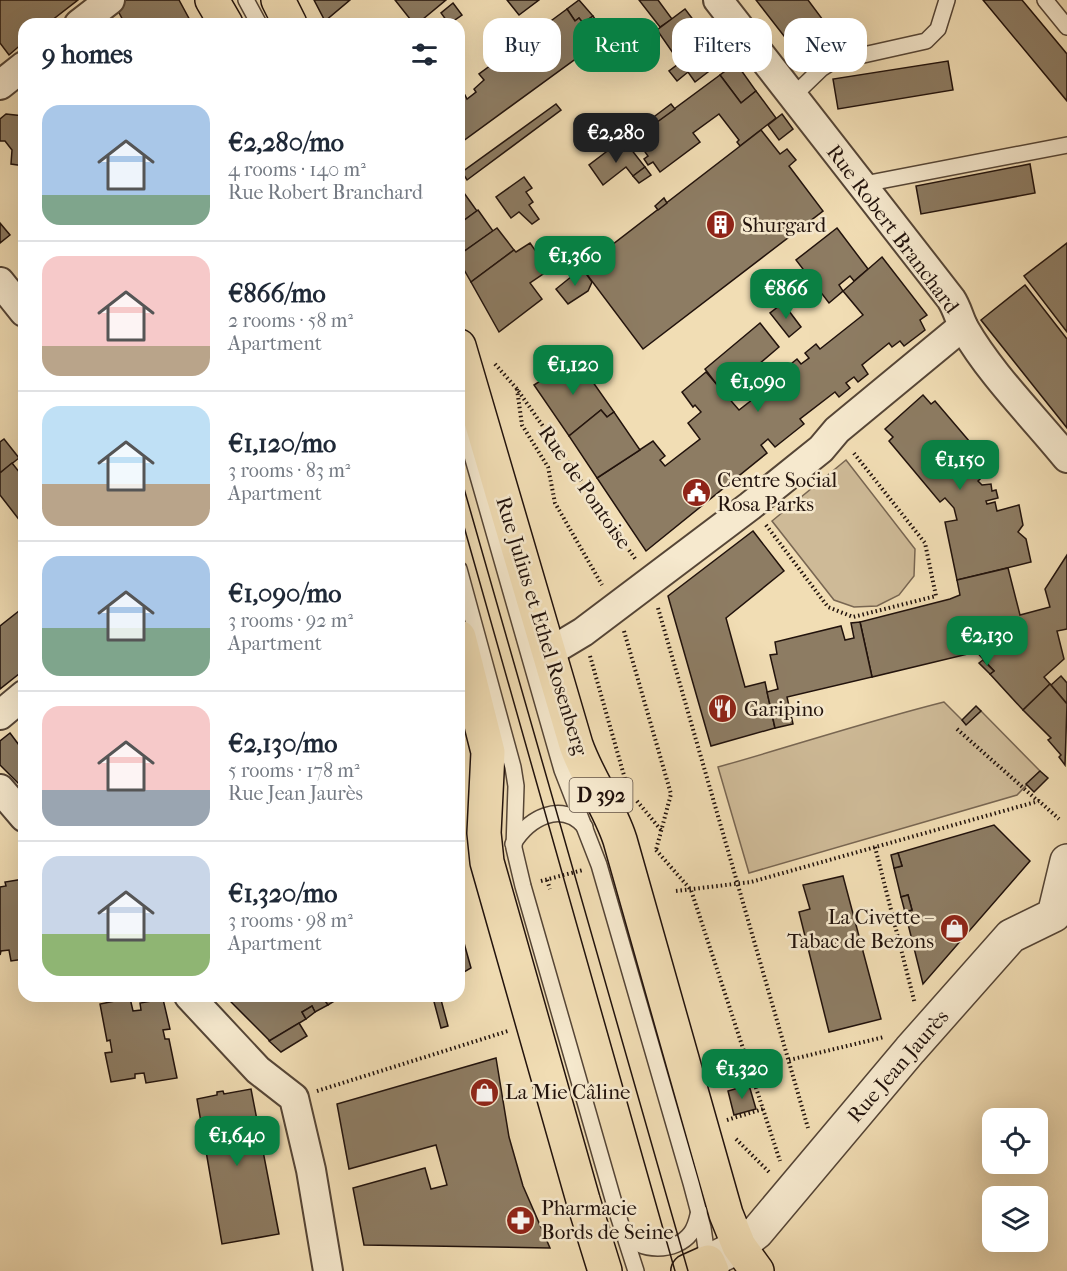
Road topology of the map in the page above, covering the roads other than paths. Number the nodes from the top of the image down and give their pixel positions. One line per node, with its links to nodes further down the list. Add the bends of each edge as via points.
1 (110, 0): 8 (street)
2 (212, 0): 9 (main road)
3 (246, 0): 10 (lane)
4 (278, 0): 11 (main road)
5 (718, 0): 15 (street, Rue Robert Branchard)
6 (947, 0): 15 (lane, via 938,29 926,41 832,62)
7 (1045, 0): 12 (lane)
8 (87, 18)
9 (222, 18)
10 (256, 18)
11 (287, 18)
12 (1067, 27)
13 (18, 71): 14 (street)
14 (0, 85)
15 (793, 96): 17 (street, Rue Robert Branchard)
16 (1067, 145): 17 (lane)
17 (860, 185): 20 (street, Rue Robert Branchard, via 951,299)
18 (0, 282): 19 (street)
19 (18, 304)
20 (963, 326): 23 (street, Rue Robert Branchard); 25 (street, via 750,506 583,632)
21 (465, 367): 25 (main road, Rue Julius et Ethel Rosenberg / D 392)
22 (465, 431): 31 (lane, via 562,770)
23 (1067, 458)
24 (465, 590): 32 (lane, via 512,758 516,786)
25 (548, 653): 38 (main road, Rue Julius et Ethel Rosenberg / D 392, via 582,762 617,832 718,1185)
26 (465, 660): 41 (main road, via 487,746 484,833 489,870)
27 (18, 700): 28 (street)
28 (0, 715)
29 (0, 789): 30 (street)
30 (18, 810)
31 (585, 827): 32 (lane, via 568,814 552,814 531,822); 36 (lane)
32 (513, 844): 37 (lane)
33 (1067, 861): 34 (street, Rue Jean Jaurès)
34 (1060, 921): 38 (street, Rue Jean Jaurès, via 1011,936 757,1232)
35 (196, 1002): 40 (street, via 258,1070 294,1098)
36 (699, 1211): 37 (lane, via 689,1235 668,1247 643,1246 628,1238); 39 (lane)
37 (623, 1230): 42 (lane)
38 (748, 1258): 39 (street, Rue Jean Jaurès)
39 (703, 1268)
40 (328, 1271)
41 (605, 1271)
42 (636, 1271)

